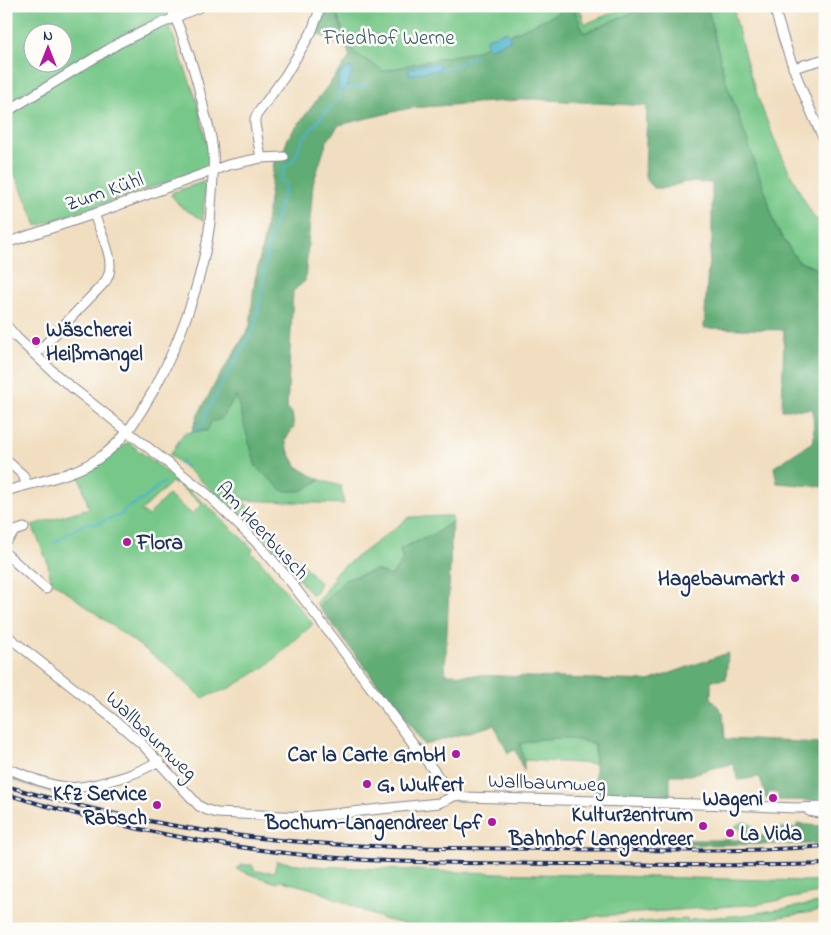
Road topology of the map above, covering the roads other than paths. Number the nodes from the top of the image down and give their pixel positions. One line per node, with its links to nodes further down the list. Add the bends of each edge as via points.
1 (170, 6): 5 (street)
2 (202, 6): 5 (street)
3 (319, 6): 11 (street, via 311,33 255,118)
4 (774, 6): 7 (street)
5 (175, 17): 8 (street, via 119,43); 12 (street, via 202,98)
6 (825, 59): 7 (street)
7 (793, 68): 9 (street)
8 (6, 112)
9 (825, 142)
10 (284, 157): 11 (street, Zum Kühl)
11 (260, 158): 12 (street, Zum Kühl)
12 (214, 171): 13 (street, Zum Kühl); 17 (street, via 210,223 191,303 178,341 141,413)
13 (94, 214): 14 (street, Zum Kühl); 16 (street, via 108,254 109,274)
14 (6, 243)
15 (6, 325): 16 (street, Am Heerbusch)
16 (35, 355): 17 (street, Am Heerbusch)
17 (127, 432): 19 (street, via 109,451 86,466); 28 (street, Am Heerbusch, via 206,493 263,548 444,784)
18 (6, 460): 19 (street, via 23,475)
19 (27, 485): 20 (street)
20 (6, 491)
21 (24, 528): 22 (street, via 15,531)
22 (6, 541)
23 (6, 554): 24 (street)
24 (46, 589)
25 (6, 635): 26 (street, Wallbaumweg, via 112,718)
26 (159, 762): 27 (street, via 126,777 69,788); 28 (street, Wallbaumweg, via 199,806 217,813 303,817 439,803)
27 (6, 768)
28 (457, 795): 30 (street, Wallbaumweg)
29 (825, 807): 30 (street, Wallbaumweg)
30 (796, 808): 31 (street, Wallbaumweg)
31 (825, 814)

